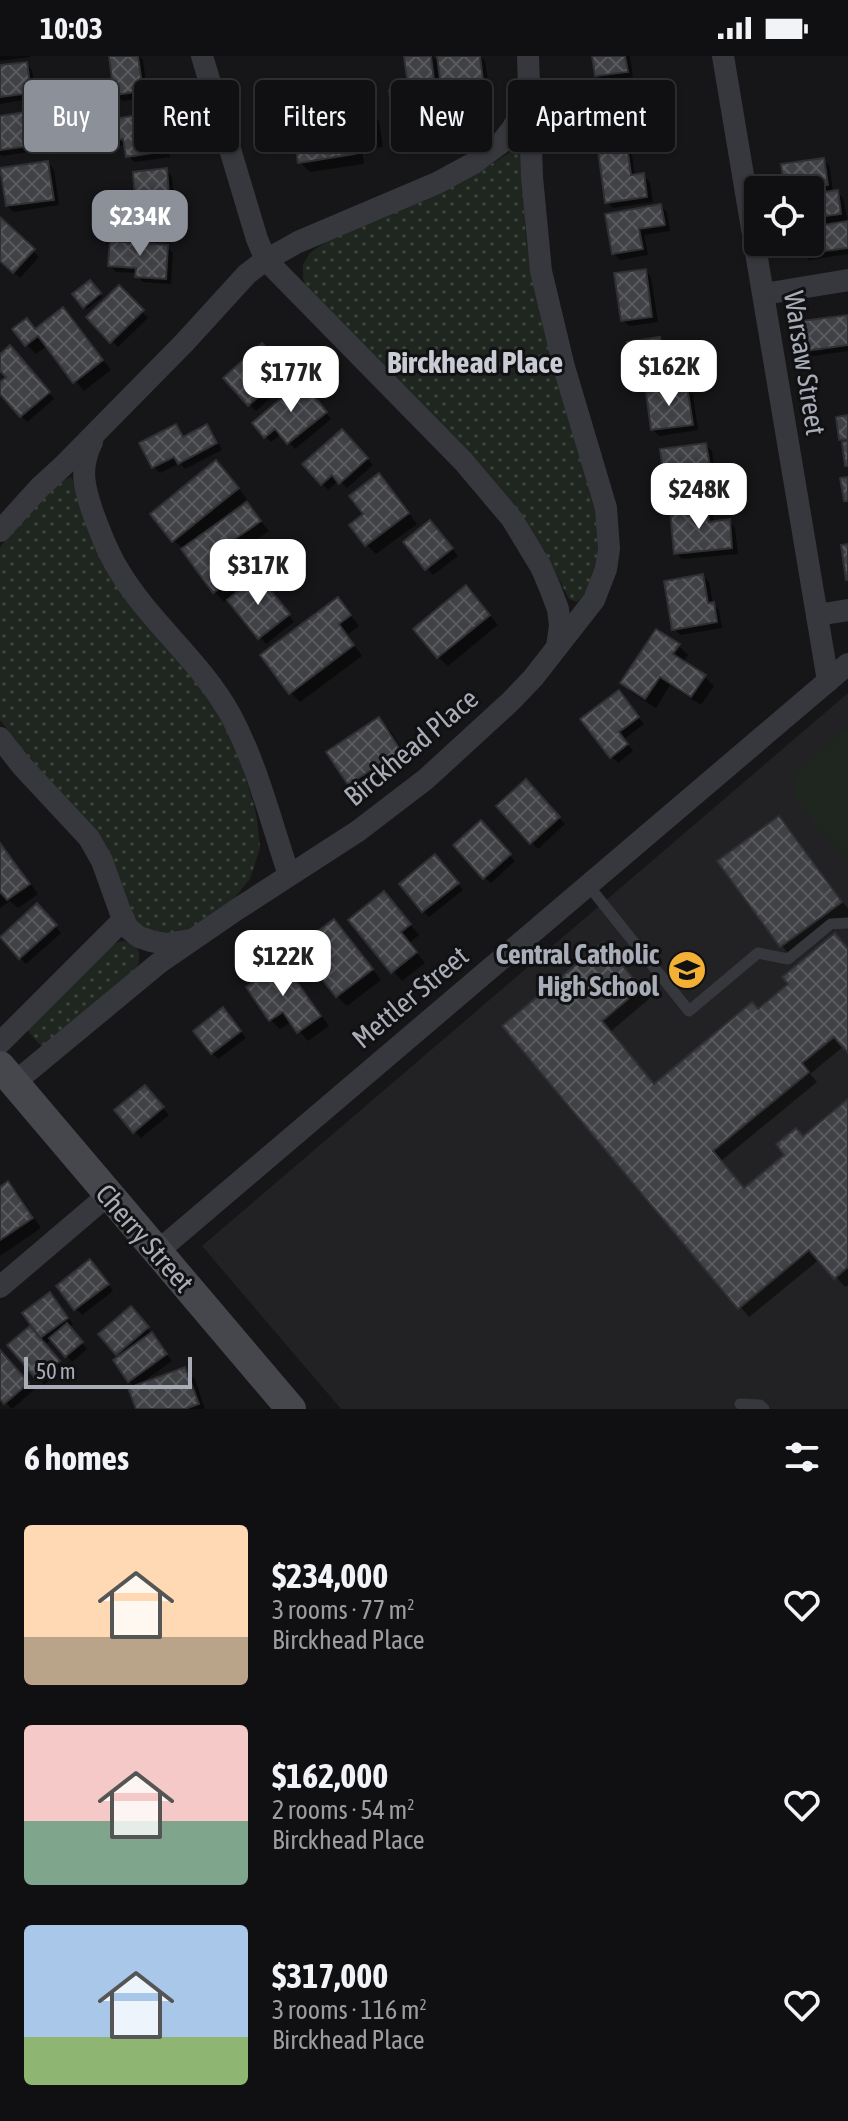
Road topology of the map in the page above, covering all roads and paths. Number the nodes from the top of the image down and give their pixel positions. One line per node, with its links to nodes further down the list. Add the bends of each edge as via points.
1 (202, 56): 4 (street)
2 (723, 56): 6 (street, Warsaw Street)
3 (528, 64): 4 (street, Birckhead Place, via 522,112 490,153 437,183); 11 (street, Birckhead Place, via 541,271 609,529 600,587)
4 (266, 260): 7 (street, Birckhead Place); 11 (street, via 463,461 512,519 554,599 560,626)
5 (848, 280): 6 (street)
6 (764, 294): 10 (street, Warsaw Street)
7 (97, 431): 8 (street, Birckhead Place); 15 (street, Birckhead Place, via 83,474 107,548 130,587 227,709 243,740)
8 (0, 531)
9 (848, 610): 10 (street)
10 (817, 615): 13 (street, Warsaw Street)
11 (557, 647): 15 (street, Birckhead Place, via 511,701 435,771 379,816)
12 (848, 664): 13 (street, Mettler Street)
13 (828, 681): 16 (street, Mettler Street)
14 (0, 738): 17 (street, via 89,838)
15 (289, 875): 19 (street, Birckhead Place)
16 (588, 885): 18 (lane, via 689,1011 758,953 788,959 831,924); 23 (street, Mettler Street)
17 (124, 919): 19 (street, Birckhead Place, via 139,937 151,941 166,944); 20 (street)
18 (848, 923)
19 (195, 938): 21 (street, Birckhead Place)
20 (0, 1043)
21 (7, 1075): 22 (main road, Cherry Street)
22 (108, 1195): 23 (main road, Cherry Street); 24 (street)
23 (157, 1252): 26 (main road, Cherry Street)
24 (0, 1287)
25 (740, 1404): 27 (lane)
26 (291, 1409)
27 (764, 1409)

